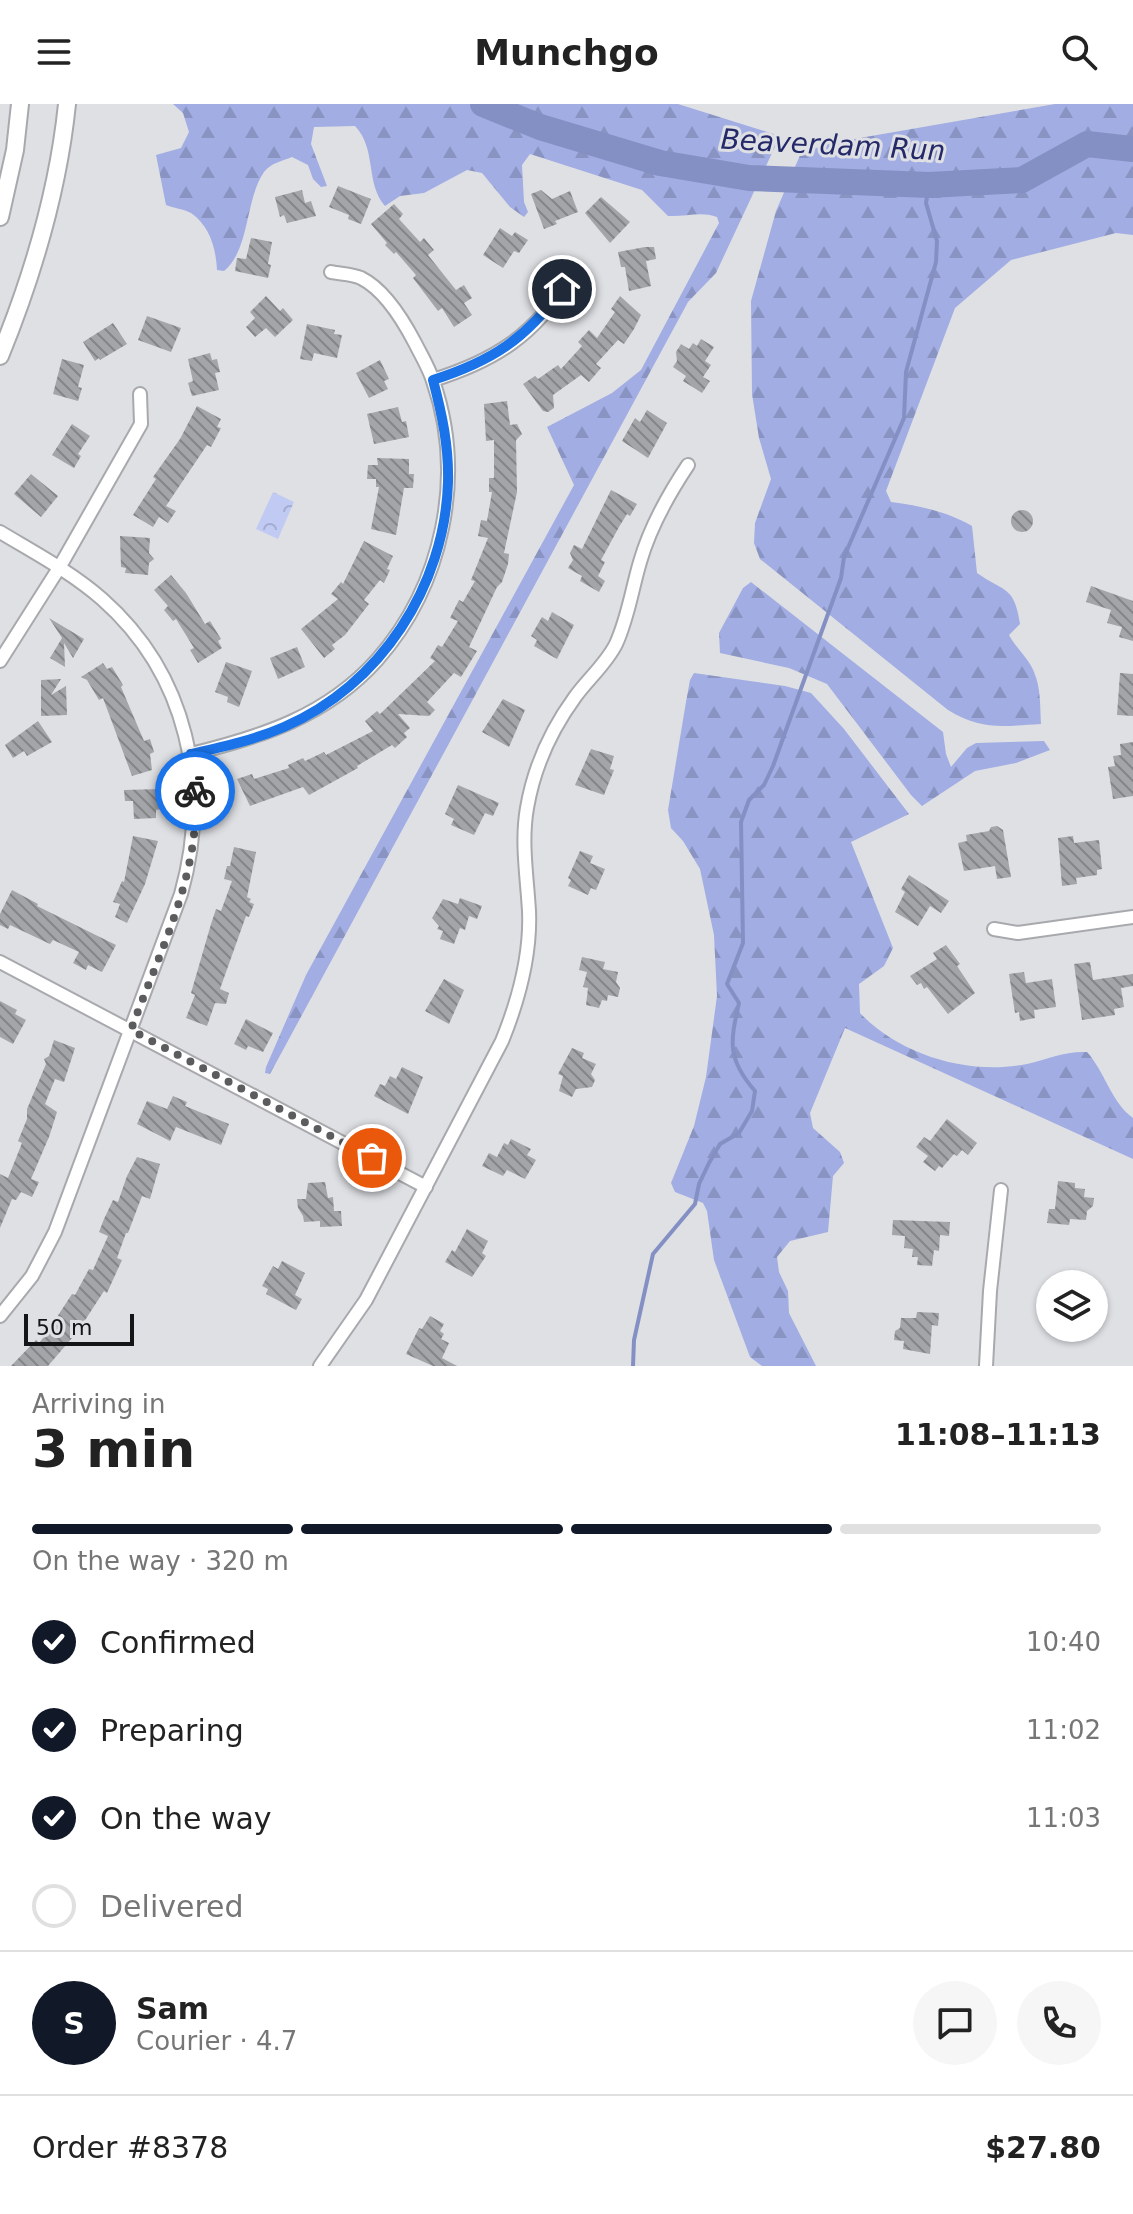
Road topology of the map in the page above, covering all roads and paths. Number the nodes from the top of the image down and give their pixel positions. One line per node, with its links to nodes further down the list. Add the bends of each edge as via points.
1 (20, 104): 3 (main road)
2 (67, 104): 6 (main road, via 45,227)
3 (0, 217)
4 (331, 272): 7 (street, via 361,278 382,295)
5 (569, 278): 7 (street, via 548,309 512,344 468,369)
6 (0, 356)
7 (433, 380): 13 (street, via 447,455 446,505 428,578 404,624 374,662 318,709 252,739)
8 (140, 394): 11 (street, via 141,424)
9 (688, 465): 18 (street, via 653,527 614,647 560,718 534,778 524,840 528,934 521,988 502,1041)
10 (0, 532): 11 (street)
11 (59, 568): 12 (street); 13 (street, via 104,601 138,638 165,680)
12 (0, 661)
13 (191, 754): 17 (street, via 195,823 187,871)
14 (1133, 917): 15 (street, via 1018,933)
15 (994, 929)
16 (0, 962): 17 (street)
17 (131, 1030): 18 (street); 20 (street, via 55,1232 32,1276)
18 (426, 1187): 21 (street, via 366,1300)
19 (1001, 1190): 22 (street)
20 (0, 1316)
21 (320, 1366)
22 (986, 1366)

